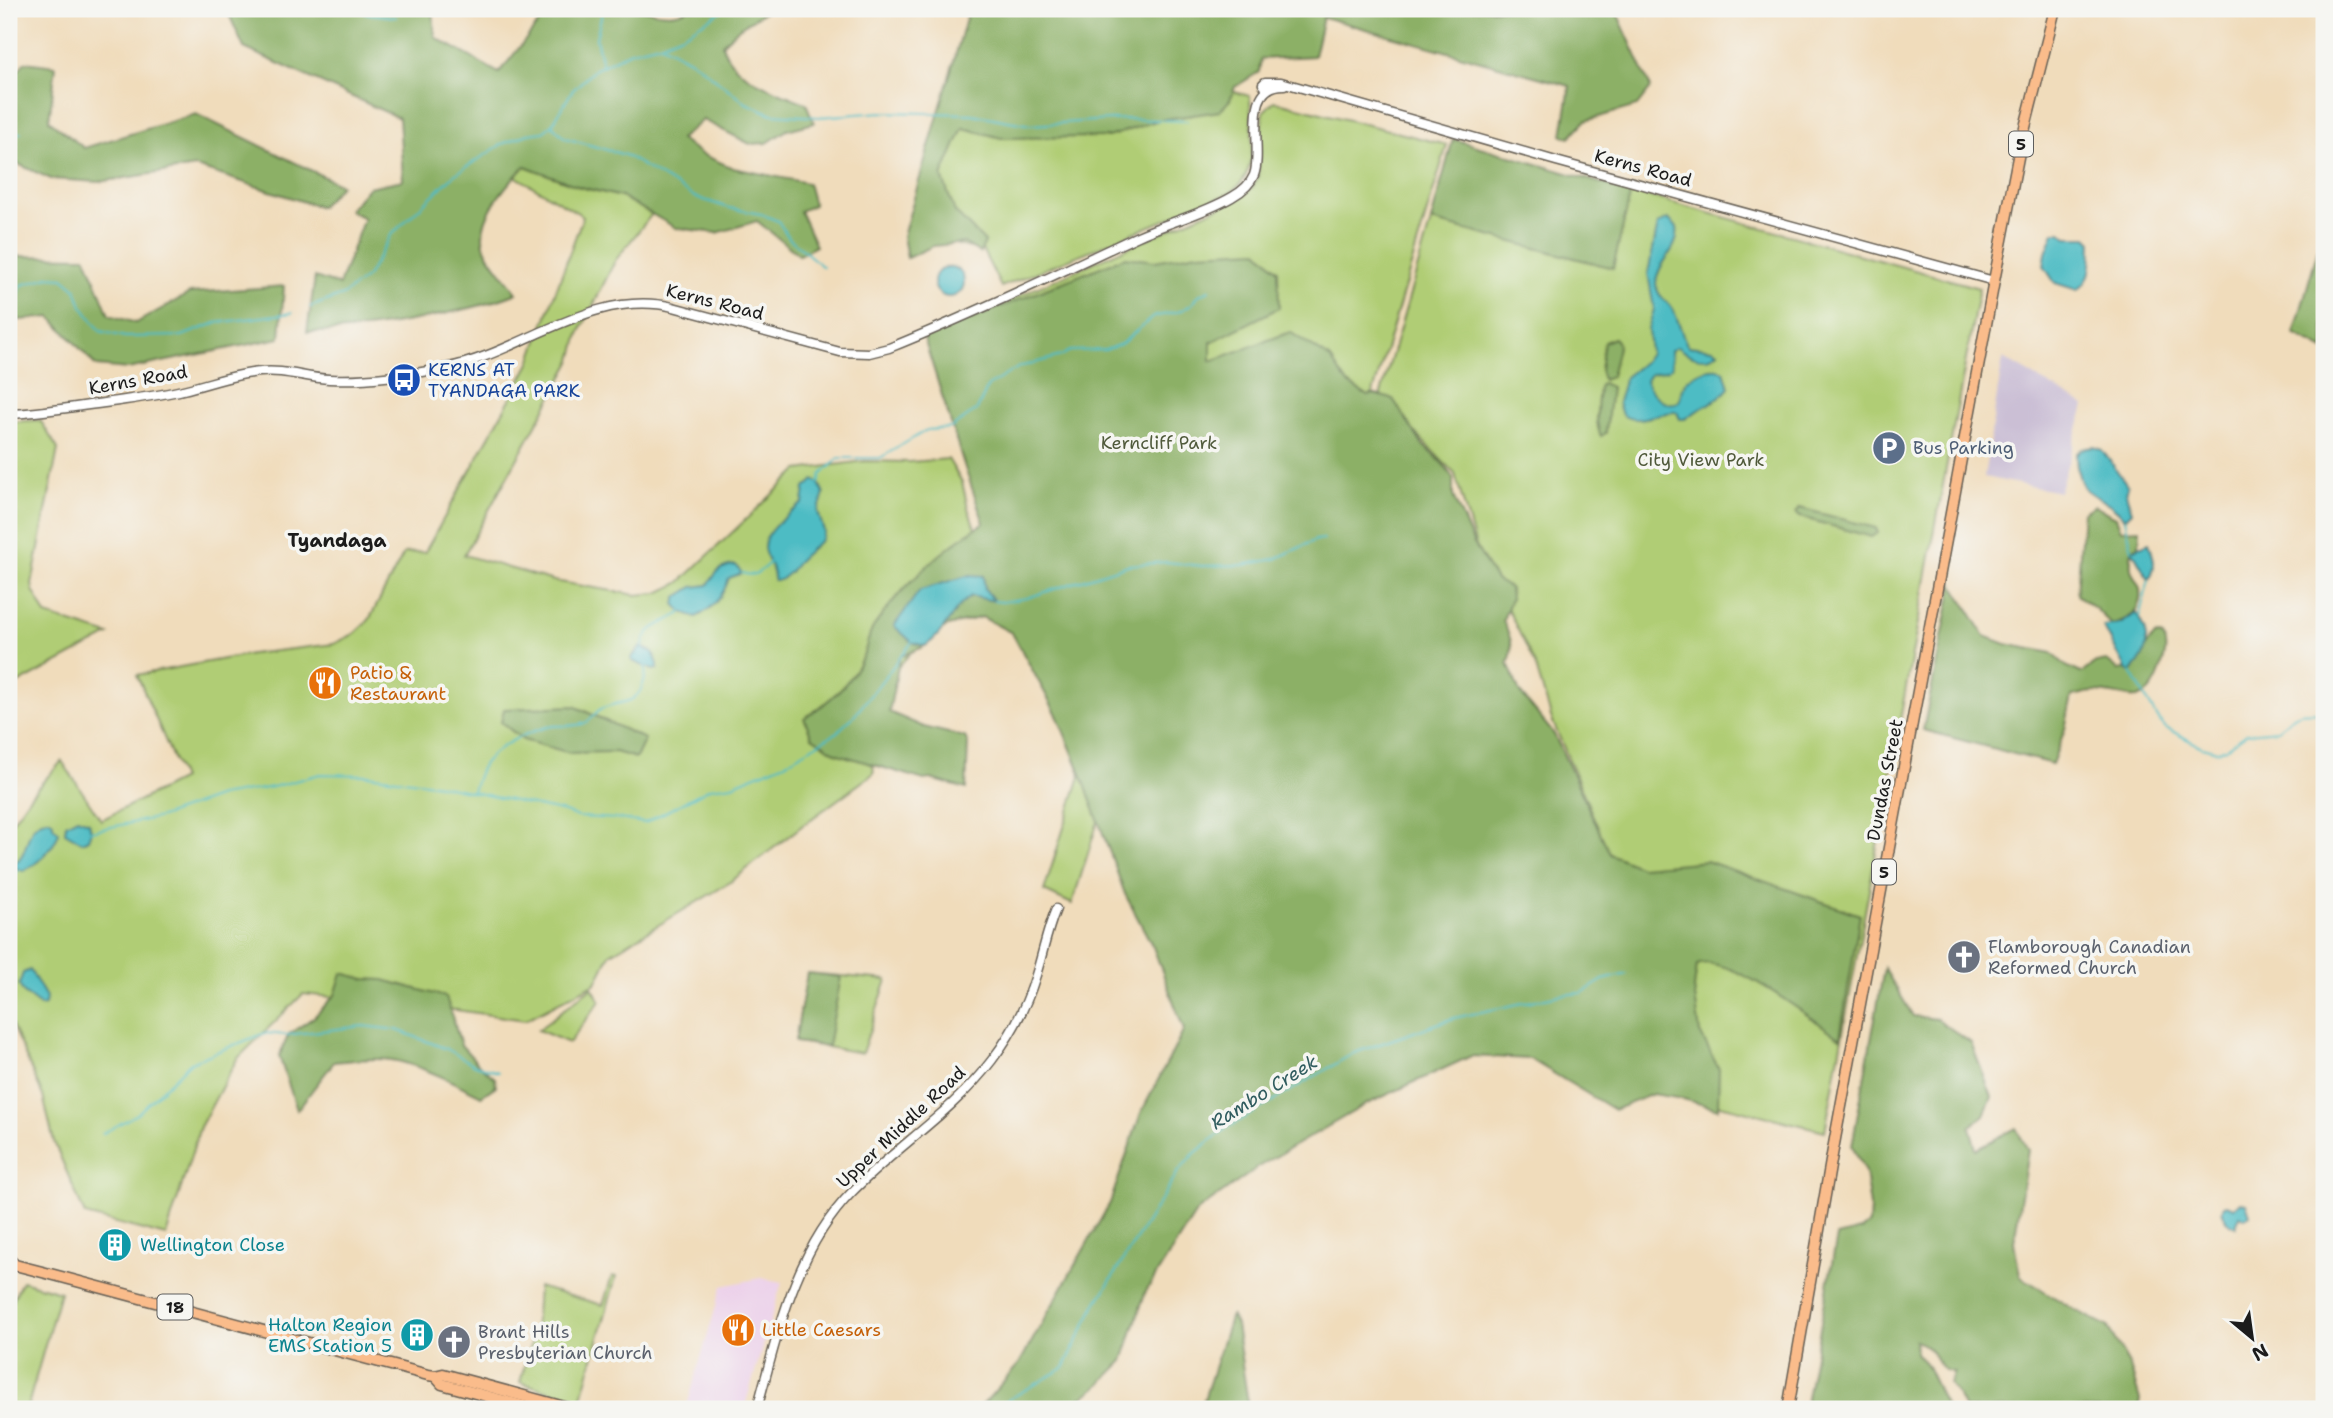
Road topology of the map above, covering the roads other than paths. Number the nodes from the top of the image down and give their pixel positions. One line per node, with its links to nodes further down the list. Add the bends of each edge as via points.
1 (2055, 9): 2 (main road, 5, via 2020,147)
2 (1994, 281): 3 (street, Kerns Road, via 1284,85 1265,86 1258,114 1256,170 1246,187 1232,197 889,348 840,352 673,307 617,305 446,368 330,379 261,372 159,395); 10 (main road, Dundas Street / 5)
3 (9, 414)
4 (1056, 909): 9 (street, Upper Middle Road, via 1029,993 992,1060 950,1105 850,1194 822,1230 796,1278)
5 (11, 1263): 6 (main road, 18)
6 (435, 1376): 7 (main road, 18, via 442,1384); 8 (main road, 18, via 443,1374)
7 (534, 1409)
8 (572, 1409)
9 (757, 1409)
10 (1788, 1409)

